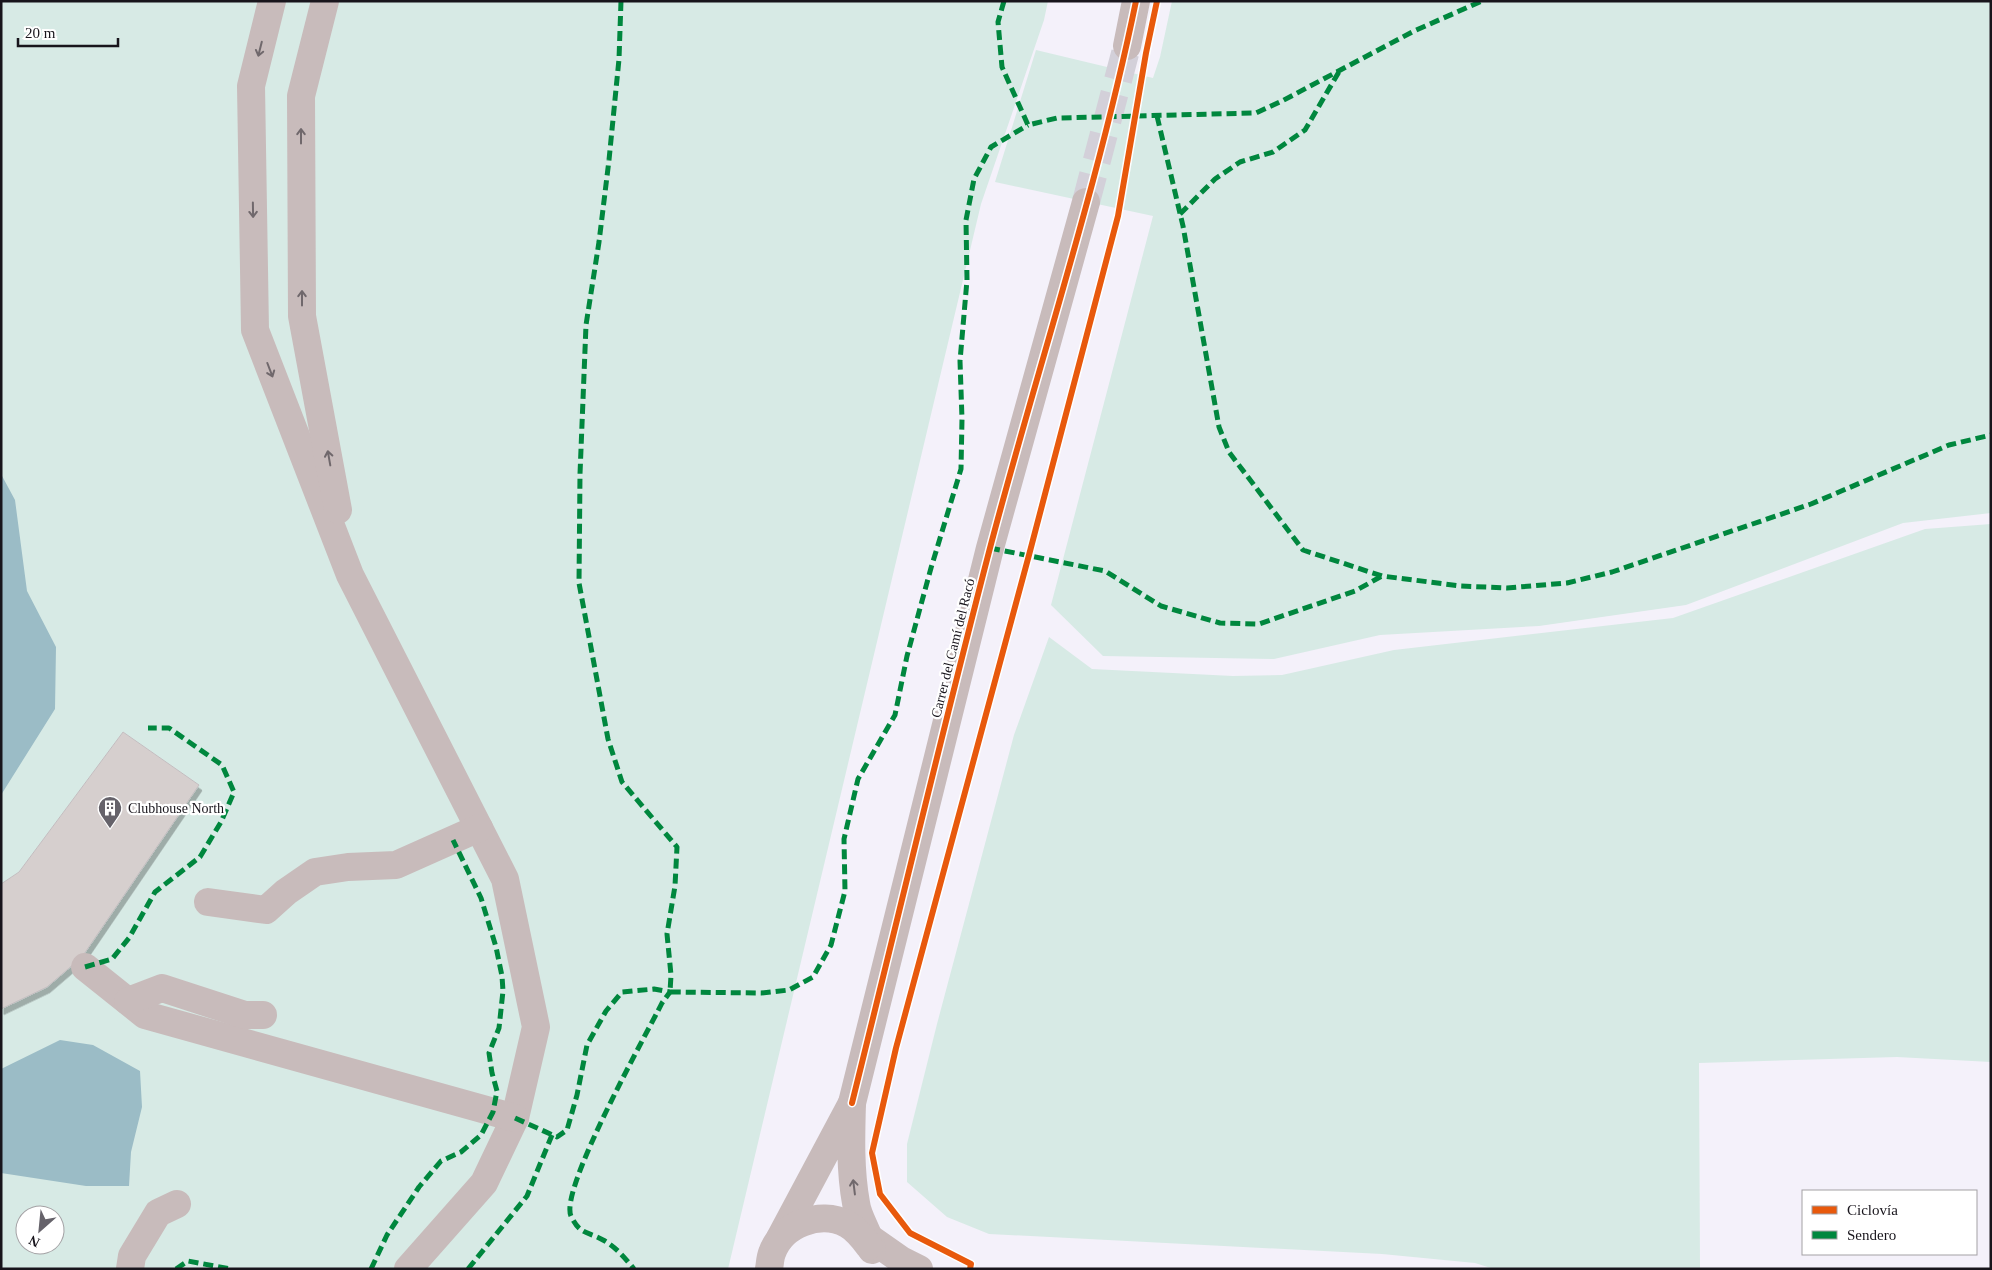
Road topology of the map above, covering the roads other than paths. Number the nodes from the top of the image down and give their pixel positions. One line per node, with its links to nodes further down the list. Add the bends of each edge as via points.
1 (272, 1): 6 (street, one-way to 6, via 251,86 255,330)
2 (325, 1): 6 (street, one-way to 2, via 302,316 301,96)
3 (1136, 1): 4 (street)
4 (1127, 46)
5 (1086, 202): 12 (street, Carrer del Camí del Racó, via 990,548)
6 (350, 575): 7 (street)
7 (480, 828): 8 (street, via 396,865 315,872 266,910); 13 (street, via 505,878 536,1027)
8 (208, 902)
9 (85, 967): 10 (street)
10 (128, 1001): 11 (street, via 162,988 245,1015); 13 (street, via 145,1015)
11 (263, 1015)
12 (852, 1103): 15 (street, Carrer del Camí del Racó); 16 (street, Carrer del Camí del Racó, one-way to 12, via 856,1206 851,1165)
13 (515, 1118): 18 (street, via 484,1183)
14 (177, 1204): 17 (street, via 158,1213 132,1256)
15 (780, 1238): 16 (street, via 793,1226 829,1218 847,1224); 19 (street, Carrer del Camí del Racó, via 772,1253)
16 (870, 1248): 20 (street)
17 (130, 1269)
18 (408, 1269)
19 (769, 1269)
20 (919, 1269)

